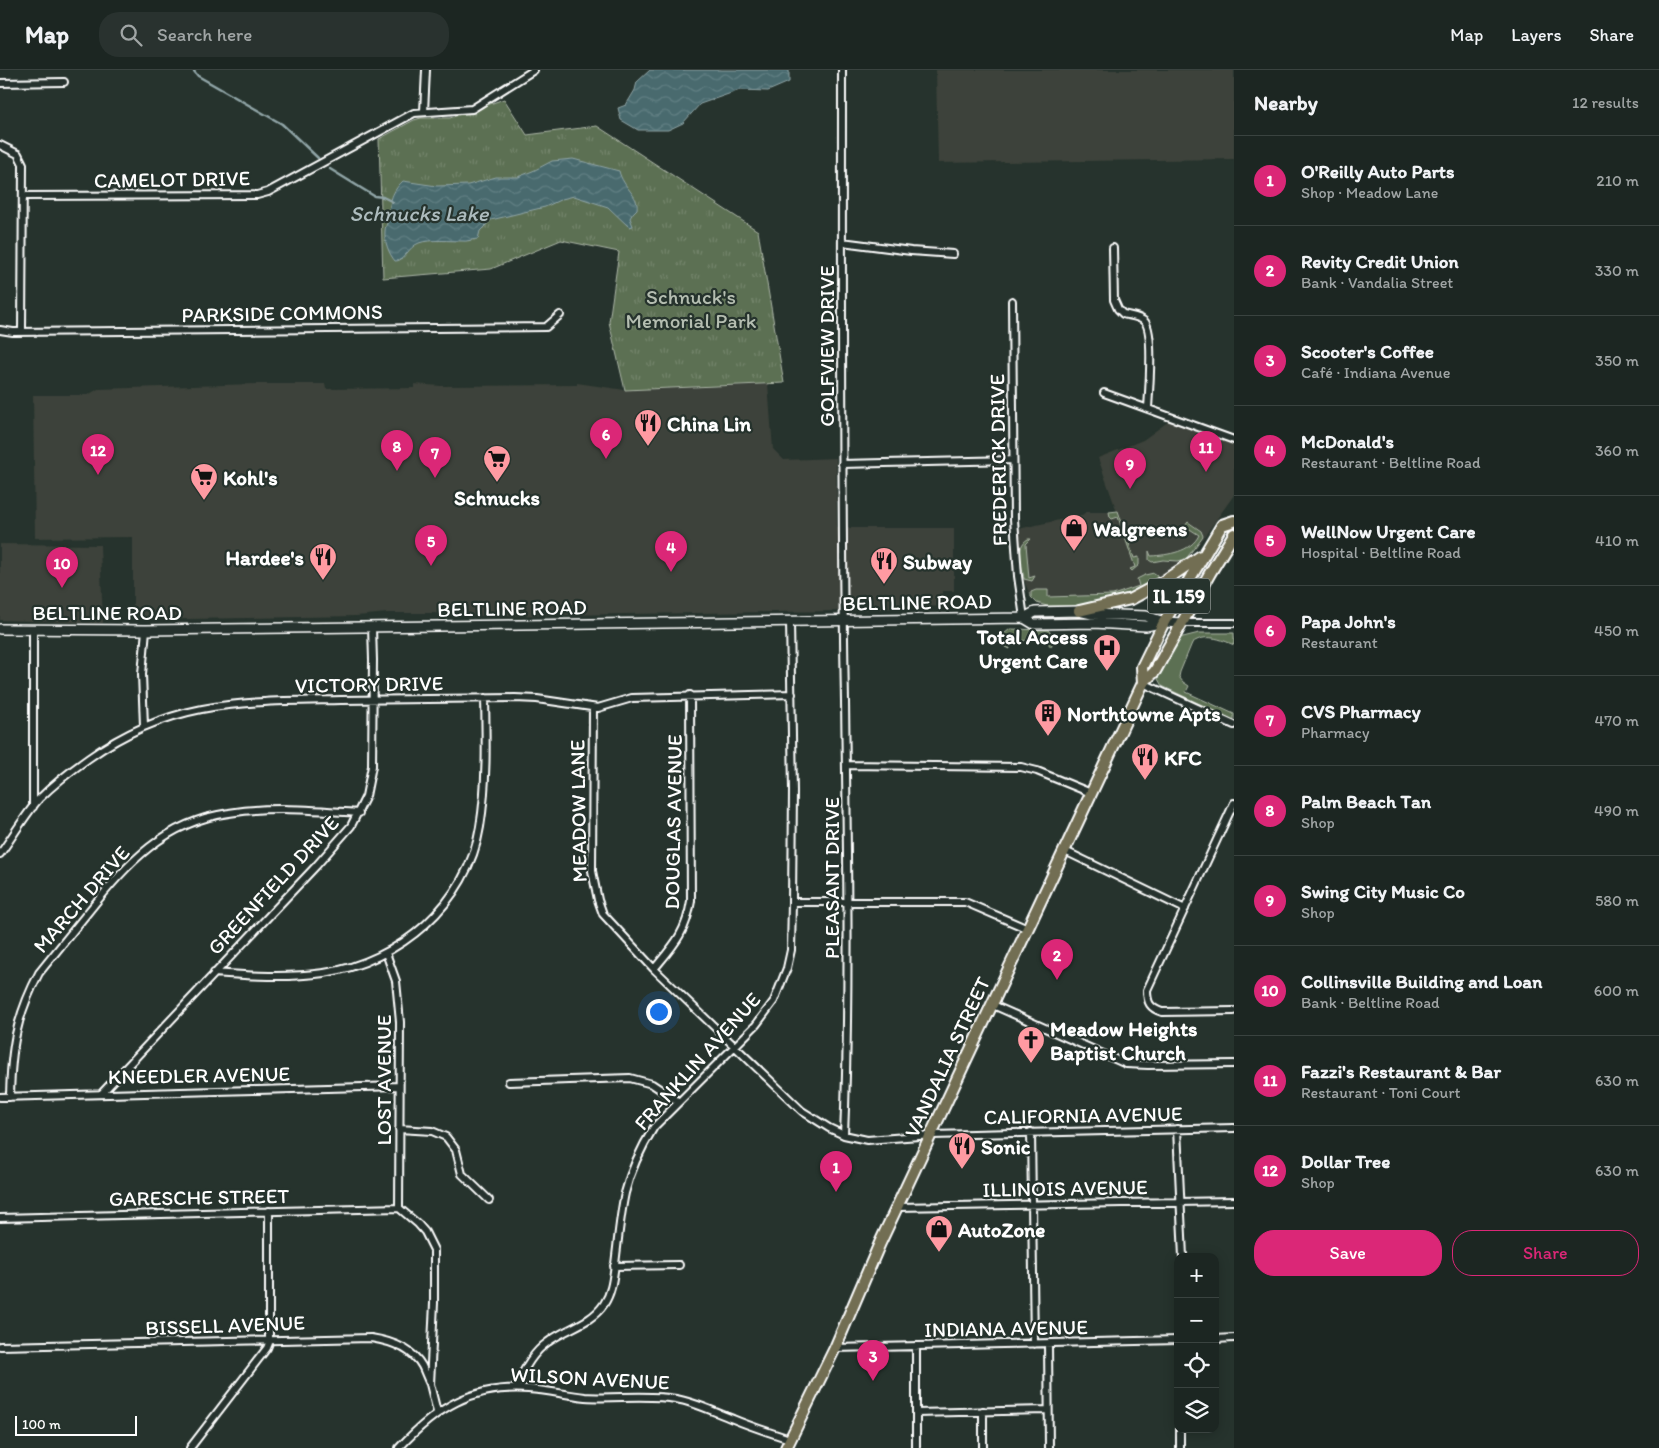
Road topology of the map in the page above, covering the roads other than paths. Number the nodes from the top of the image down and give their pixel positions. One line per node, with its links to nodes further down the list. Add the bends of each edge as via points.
1 (426, 70): 6 (street)
2 (534, 70): 6 (street, CAMELOT DRIVE, via 472,109)
3 (842, 70): 9 (street, GOLFVIEW DRIVE)
4 (64, 82): 5 (street)
5 (0, 83)
6 (424, 112): 8 (street, CAMELOT DRIVE, via 414,113 257,195)
7 (0, 145): 8 (street, via 15,151 21,158)
8 (23, 196): 15 (street)
9 (842, 242): 11 (street); 20 (street, GOLFVIEW DRIVE)
10 (1113, 248): 17 (street, via 1115,303 1123,314 1141,319 1148,327)
11 (953, 254)
12 (1012, 301): 19 (street, FREDERICK DRIVE)
13 (560, 315): 15 (street, PARKSIDE COMMONS, via 546,327)
14 (0, 330): 15 (street, PARKSIDE COMMONS)
15 (22, 332)
16 (1104, 393): 17 (street)
17 (1148, 408): 18 (street)
18 (1234, 440)
19 (1013, 460): 20 (street); 25 (street, FREDERICK DRIVE, via 1018,568)
20 (842, 464): 26 (street, GOLFVIEW DRIVE)
21 (1234, 521): 23 (main road, VANDALIA STREET / IL 159, via 1222,525)
22 (1234, 534): 29 (main road, VANDALIA STREET / IL 159)
23 (1206, 553): 24 (main road, via 1131,599); 28 (main road, VANDALIA STREET / IL 159)
24 (1079, 611): 25 (main road, BELTLINE ROAD, via 1035,612); 28 (main road, BELTLINE ROAD, via 1146,616)
25 (1024, 618): 26 (main road, BELTLINE ROAD); 28 (main road, BELTLINE ROAD, via 1034,624 1146,626)
26 (844, 621): 27 (main road, BELTLINE ROAD); 43 (street, PLEASANT DRIVE)
27 (790, 622): 31 (main road, BELTLINE ROAD); 36 (street, FRANKLIN AVENUE)
28 (1164, 622): 29 (main road, BELTLINE ROAD); 35 (main road, VANDALIA STREET / IL 159, via 1142,667)
29 (1182, 623): 30 (street); 35 (main road, VANDALIA STREET / IL 159, via 1155,671)
30 (1234, 623)
31 (372, 627): 34 (main road, BELTLINE ROAD); 39 (street, GREENFIELD DRIVE)
32 (0, 629): 33 (main road, BELTLINE ROAD)
33 (33, 630): 34 (main road, BELTLINE ROAD); 46 (street)
34 (146, 630): 42 (street, via 142,674)
35 (1143, 683): 41 (street); 44 (main road, VANDALIA STREET / IL 159)
36 (792, 694): 37 (street, VICTORY DRIVE); 50 (street, FRANKLIN AVENUE)
37 (690, 695): 40 (street, VICTORY DRIVE, via 632,698); 55 (street, DOUGLAS AVENUE, via 691,901 679,939)
38 (485, 698): 39 (street, VICTORY DRIVE); 40 (street, VICTORY DRIVE, via 537,699); 54 (street, via 483,793 474,851 458,885 435,916)
39 (373, 700): 42 (street, VICTORY DRIVE, via 231,704 179,714); 47 (street, GREENFIELD DRIVE, via 370,779)
40 (592, 708): 55 (street, MEADOW LANE, via 593,884 603,914)
41 (1234, 725)
42 (144, 726): 46 (street, VICTORY DRIVE, via 76,767)
43 (846, 765): 44 (street, via 1021,767); 51 (street, PLEASANT DRIVE)
44 (1092, 793): 48 (main road, VANDALIA STREET / IL 159)
45 (1234, 803): 52 (street)
46 (33, 807): 49 (street, VICTORY DRIVE)
47 (358, 813): 56 (street, GREENFIELD DRIVE, via 341,839); 65 (street, MARCH DRIVE, via 285,810 228,813 172,832 136,857 39,973 21,1011 13,1046)
48 (1065, 851): 52 (street); 53 (main road, VANDALIA STREET / IL 159)
49 (0, 854)
50 (792, 902): 51 (street); 59 (street, FRANKLIN AVENUE, via 791,950 782,985 766,1014)
51 (848, 902): 53 (street, via 965,902); 71 (street, PLEASANT DRIVE)
52 (1185, 909): 58 (street, via 1147,990 1147,1000 1152,1008 1162,1012)
53 (1028, 929): 57 (main road, VANDALIA STREET / IL 159)
54 (386, 953): 56 (street, via 326,973 272,976); 62 (street, LOST AVENUE, via 399,1002)
55 (654, 968): 59 (street, MEADOW LANE)
56 (214, 973): 63 (street, GREENFIELD DRIVE)
57 (993, 1005): 60 (street, via 1126,1064); 72 (main road, VANDALIA STREET / IL 159)
58 (1234, 1011)
59 (735, 1047): 66 (street, FRANKLIN AVENUE); 71 (street, MEADOW LANE, via 802,1111)
60 (1234, 1064)
61 (509, 1082): 66 (street, via 630,1078 652,1084)
62 (399, 1086): 63 (street, KNEEDLER AVENUE); 68 (street, LOST AVENUE)
63 (102, 1093): 65 (street, KNEEDLER AVENUE)
64 (0, 1097): 65 (street, KNEEDLER AVENUE)
65 (10, 1097)
66 (679, 1102): 83 (street, FRANKLIN AVENUE, via 654,1127 635,1162 625,1195)
67 (1234, 1128): 69 (street, CALIFORNIA AVENUE)
68 (399, 1129): 73 (street, via 432,1130 446,1137 456,1150 462,1174); 78 (street, LOST AVENUE)
69 (1177, 1129): 70 (street, CALIFORNIA AVENUE); 75 (street)
70 (1031, 1132): 72 (street, CALIFORNIA AVENUE); 76 (street)
71 (844, 1135): 72 (street, MEADOW LANE, via 867,1140)
72 (932, 1135): 77 (main road, VANDALIA STREET / IL 159)
73 (489, 1200)
74 (1234, 1201): 75 (street, ILLINOIS AVENUE)
75 (1181, 1202): 76 (street, ILLINOIS AVENUE); 81 (street)
76 (1032, 1205): 77 (street, ILLINOIS AVENUE); 88 (street)
77 (897, 1207): 92 (main road, VANDALIA STREET / IL 159)
78 (399, 1208): 79 (street, GARESCHE STREET); 93 (street, via 425,1232 434,1250)
79 (269, 1211): 80 (street, GARESCHE STREET); 86 (street)
80 (0, 1218)
81 (1183, 1253)
82 (679, 1265): 83 (street)
83 (614, 1266): 94 (street, FRANKLIN AVENUE, via 610,1293 599,1312 548,1342 528,1364)
84 (1234, 1338): 85 (street)
85 (1219, 1339)
86 (269, 1340): 90 (street, BISSELL AVENUE); 93 (street, BISSELL AVENUE, via 382,1340 412,1354 421,1364); 101 (street, via 267,1348)
87 (1174, 1340): 89 (street, INDIANA AVENUE)
88 (1034, 1344): 89 (street, INDIANA AVENUE); 91 (street, INDIANA AVENUE)
89 (1048, 1344): 95 (street)
90 (0, 1346)
91 (916, 1346): 92 (street, INDIANA AVENUE); 98 (street)
92 (835, 1348): 100 (main road, VANDALIA STREET / IL 159)
93 (430, 1384): 97 (street)
94 (516, 1388): 97 (street, WILSON AVENUE, via 475,1395); 100 (street, WILSON AVENUE, via 587,1397 674,1398 743,1423)
95 (1048, 1410): 96 (street); 105 (street)
96 (983, 1411): 98 (street); 104 (street)
97 (438, 1412): 102 (street, WILSON AVENUE)
98 (916, 1413): 103 (street)
99 (1180, 1433): 106 (street)
100 (788, 1444)
101 (190, 1448)
102 (399, 1448)
103 (916, 1448)
104 (983, 1448)
105 (1049, 1448)
106 (1180, 1448)

